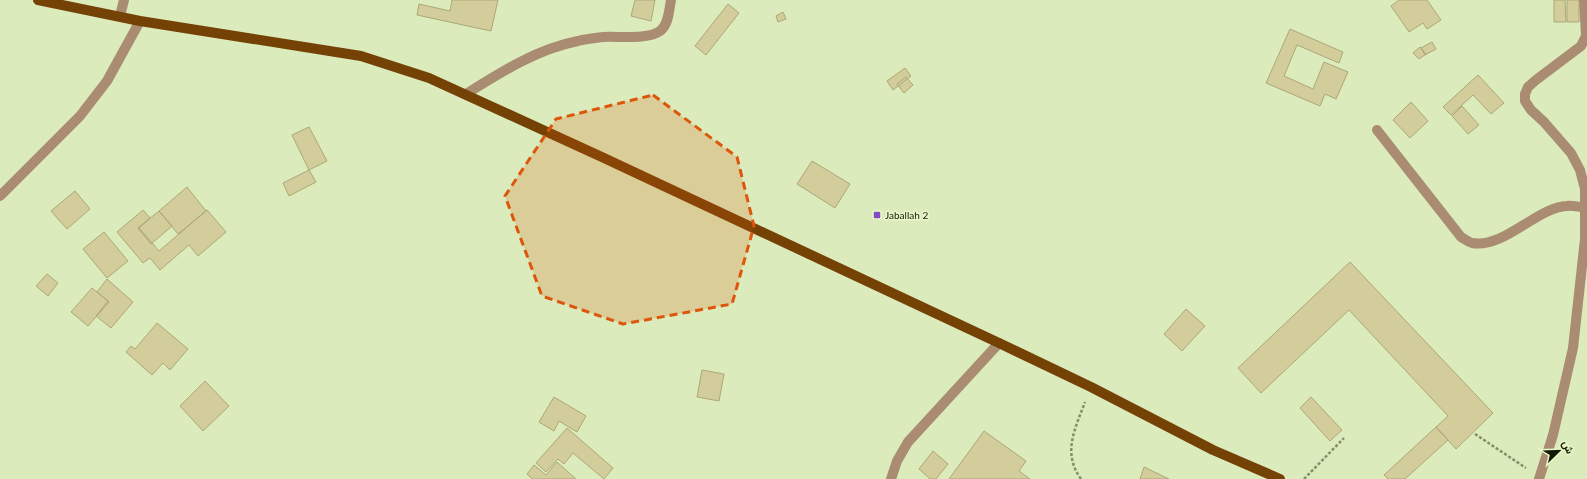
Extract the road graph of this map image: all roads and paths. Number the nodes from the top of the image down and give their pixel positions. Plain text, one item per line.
1 (38, 0) edge
2 (124, 0) edge
3 (671, 0) edge
4 (1584, 0) edge
5 (120, 16) junction
6 (140, 20) junction
7 (466, 94) junction
8 (1377, 130) dead end
9 (0, 196) edge
10 (1585, 208) junction
11 (999, 343) junction
12 (1091, 387) junction
13 (1475, 434) dead end
14 (1344, 438) dead end
15 (891, 479) edge
16 (1081, 479) edge
17 (1280, 479) edge
18 (1304, 479) edge
19 (1539, 479) edge

1 - 5 main road
2 - 5 street
3 - 7 street
4 - 10 street
5 - 6 main road
6 - 7 main road
6 - 9 street
7 - 11 main road
8 - 10 street
10 - 19 street
11 - 12 main road
11 - 15 street
12 - 16 path
12 - 17 main road
13 - 19 path
14 - 18 path

